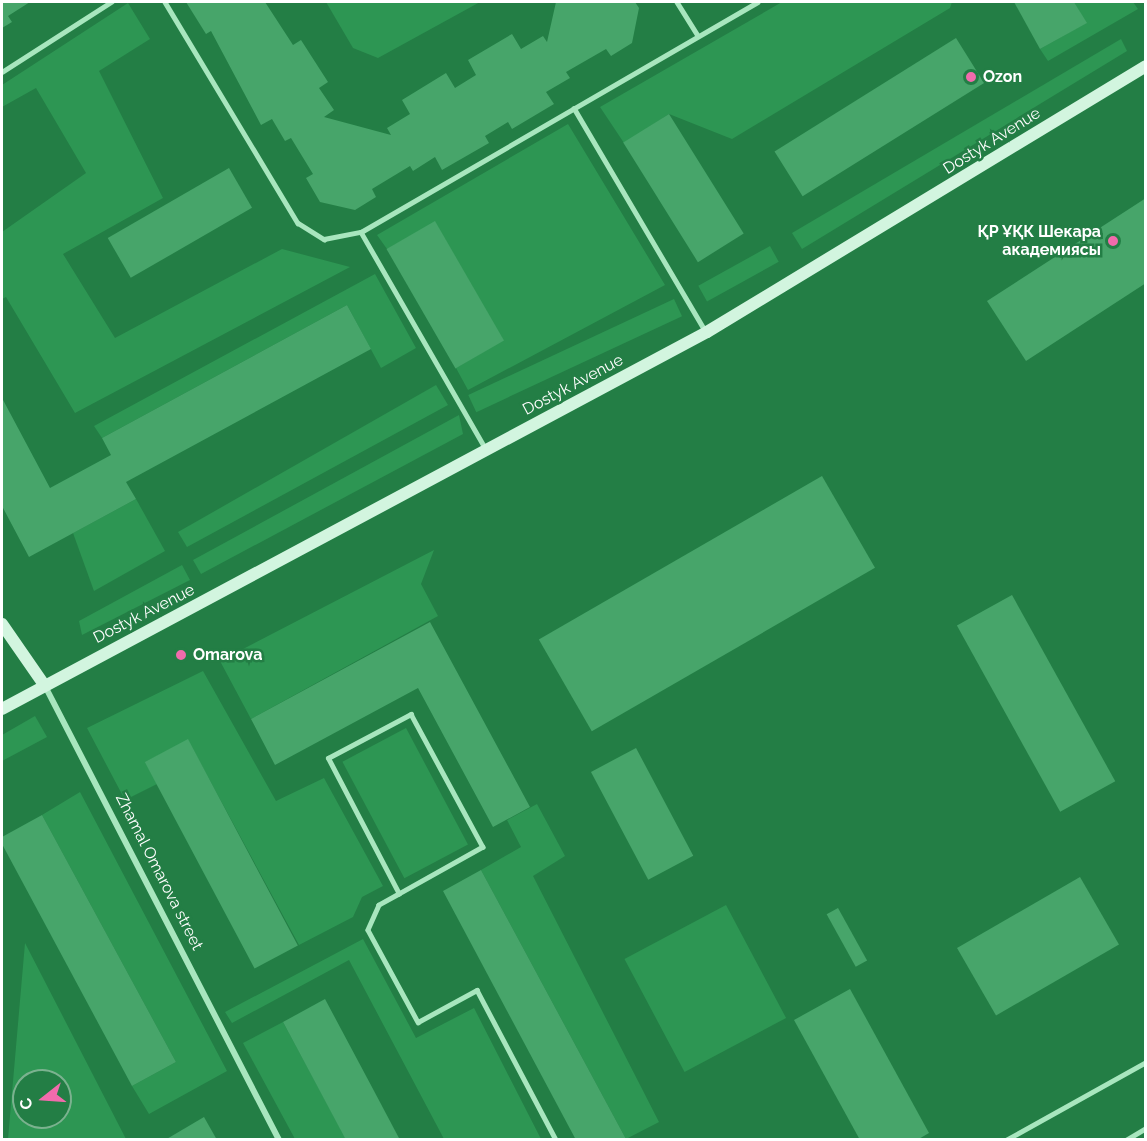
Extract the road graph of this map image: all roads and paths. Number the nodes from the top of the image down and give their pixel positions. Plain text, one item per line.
1 (111, 2) edge
2 (165, 2) edge
3 (677, 2) edge
4 (757, 2) edge
5 (698, 35) junction
6 (1146, 66) edge
7 (2, 72) edge
8 (574, 108) junction
9 (361, 232) junction
10 (706, 332) junction
11 (486, 450) junction
12 (2, 624) edge
13 (45, 686) junction
14 (2, 710) edge
15 (399, 894) junction
16 (1146, 1062) edge
17 (1146, 1128) edge
18 (279, 1140) edge
19 (556, 1140) edge
20 (1006, 1140) edge
21 (1126, 1140) edge

1 - 7 lane
2 - 9 lane
3 - 5 lane
4 - 5 lane
5 - 8 lane
6 - 10 main road, Dostyk Avenue
8 - 9 lane
8 - 10 lane
9 - 11 lane
10 - 11 main road, Dostyk Avenue
11 - 13 main road, Dostyk Avenue
12 - 13 main road, Zhamal Omarova street
13 - 14 main road, Dostyk Avenue
13 - 18 street, Zhamal Omarova street
15 - 15 lane
15 - 19 lane
16 - 20 lane
17 - 21 lane

